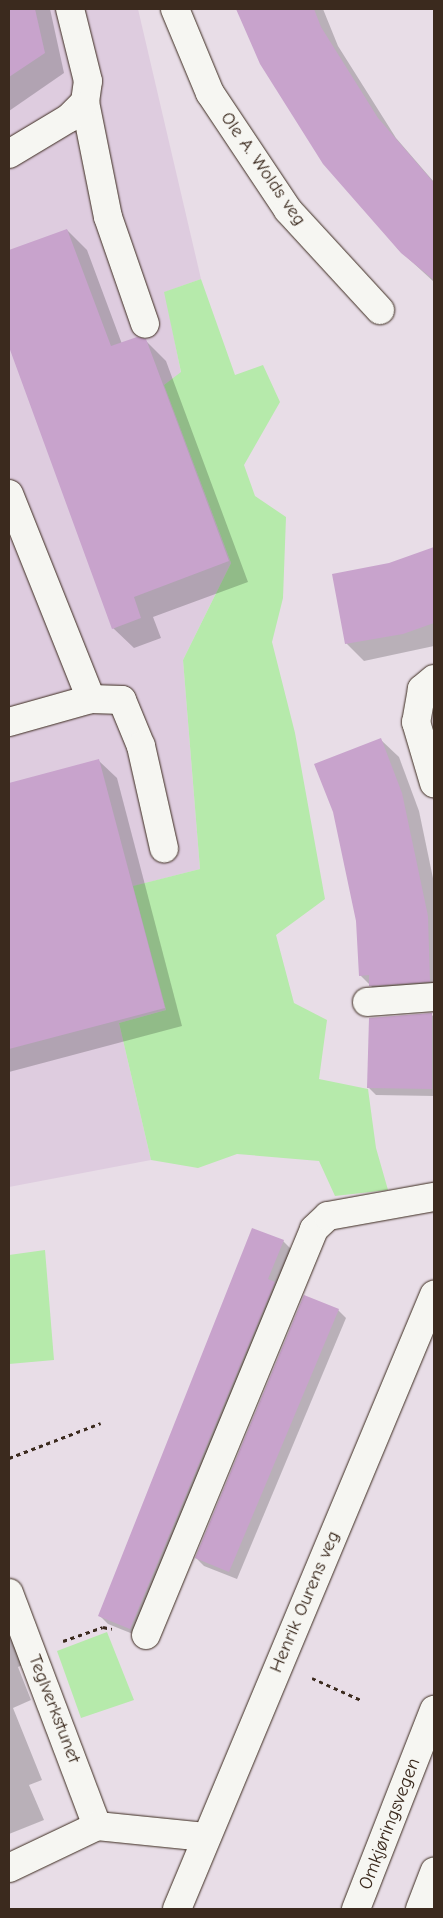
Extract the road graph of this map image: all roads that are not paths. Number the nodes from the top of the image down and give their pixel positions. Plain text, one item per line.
1 (70, 9) edge
2 (175, 9) edge
3 (85, 102) junction
4 (9, 154) edge
5 (380, 310) dead end
6 (145, 324) dead end
7 (9, 494) edge
8 (434, 680) edge
9 (91, 699) junction
10 (9, 722) edge
11 (434, 783) edge
12 (164, 848) dead end
13 (434, 997) edge
14 (367, 1002) dead end
15 (434, 1197) edge
16 (434, 1295) edge
17 (9, 1593) edge
18 (146, 1635) road end
19 (434, 1706) edge
20 (97, 1826) junction
21 (205, 1837) junction
22 (9, 1868) edge
23 (434, 1872) edge
24 (177, 1909) edge
25 (356, 1909) edge
26 (420, 1909) edge

1 - 3 main road
2 - 5 main road, Ole A. Wolds veg
3 - 4 main road
3 - 6 main road
7 - 9 main road
8 - 11 main road
9 - 10 main road
9 - 12 main road
13 - 14 main road
15 - 18 main road
16 - 21 main road, Henrik Ourens veg
17 - 20 main road, Teglverkstunet
19 - 25 main road, Omkjøringsvegen
20 - 21 main road
20 - 22 main road
21 - 24 main road, Henrik Ourens veg
23 - 26 main road

